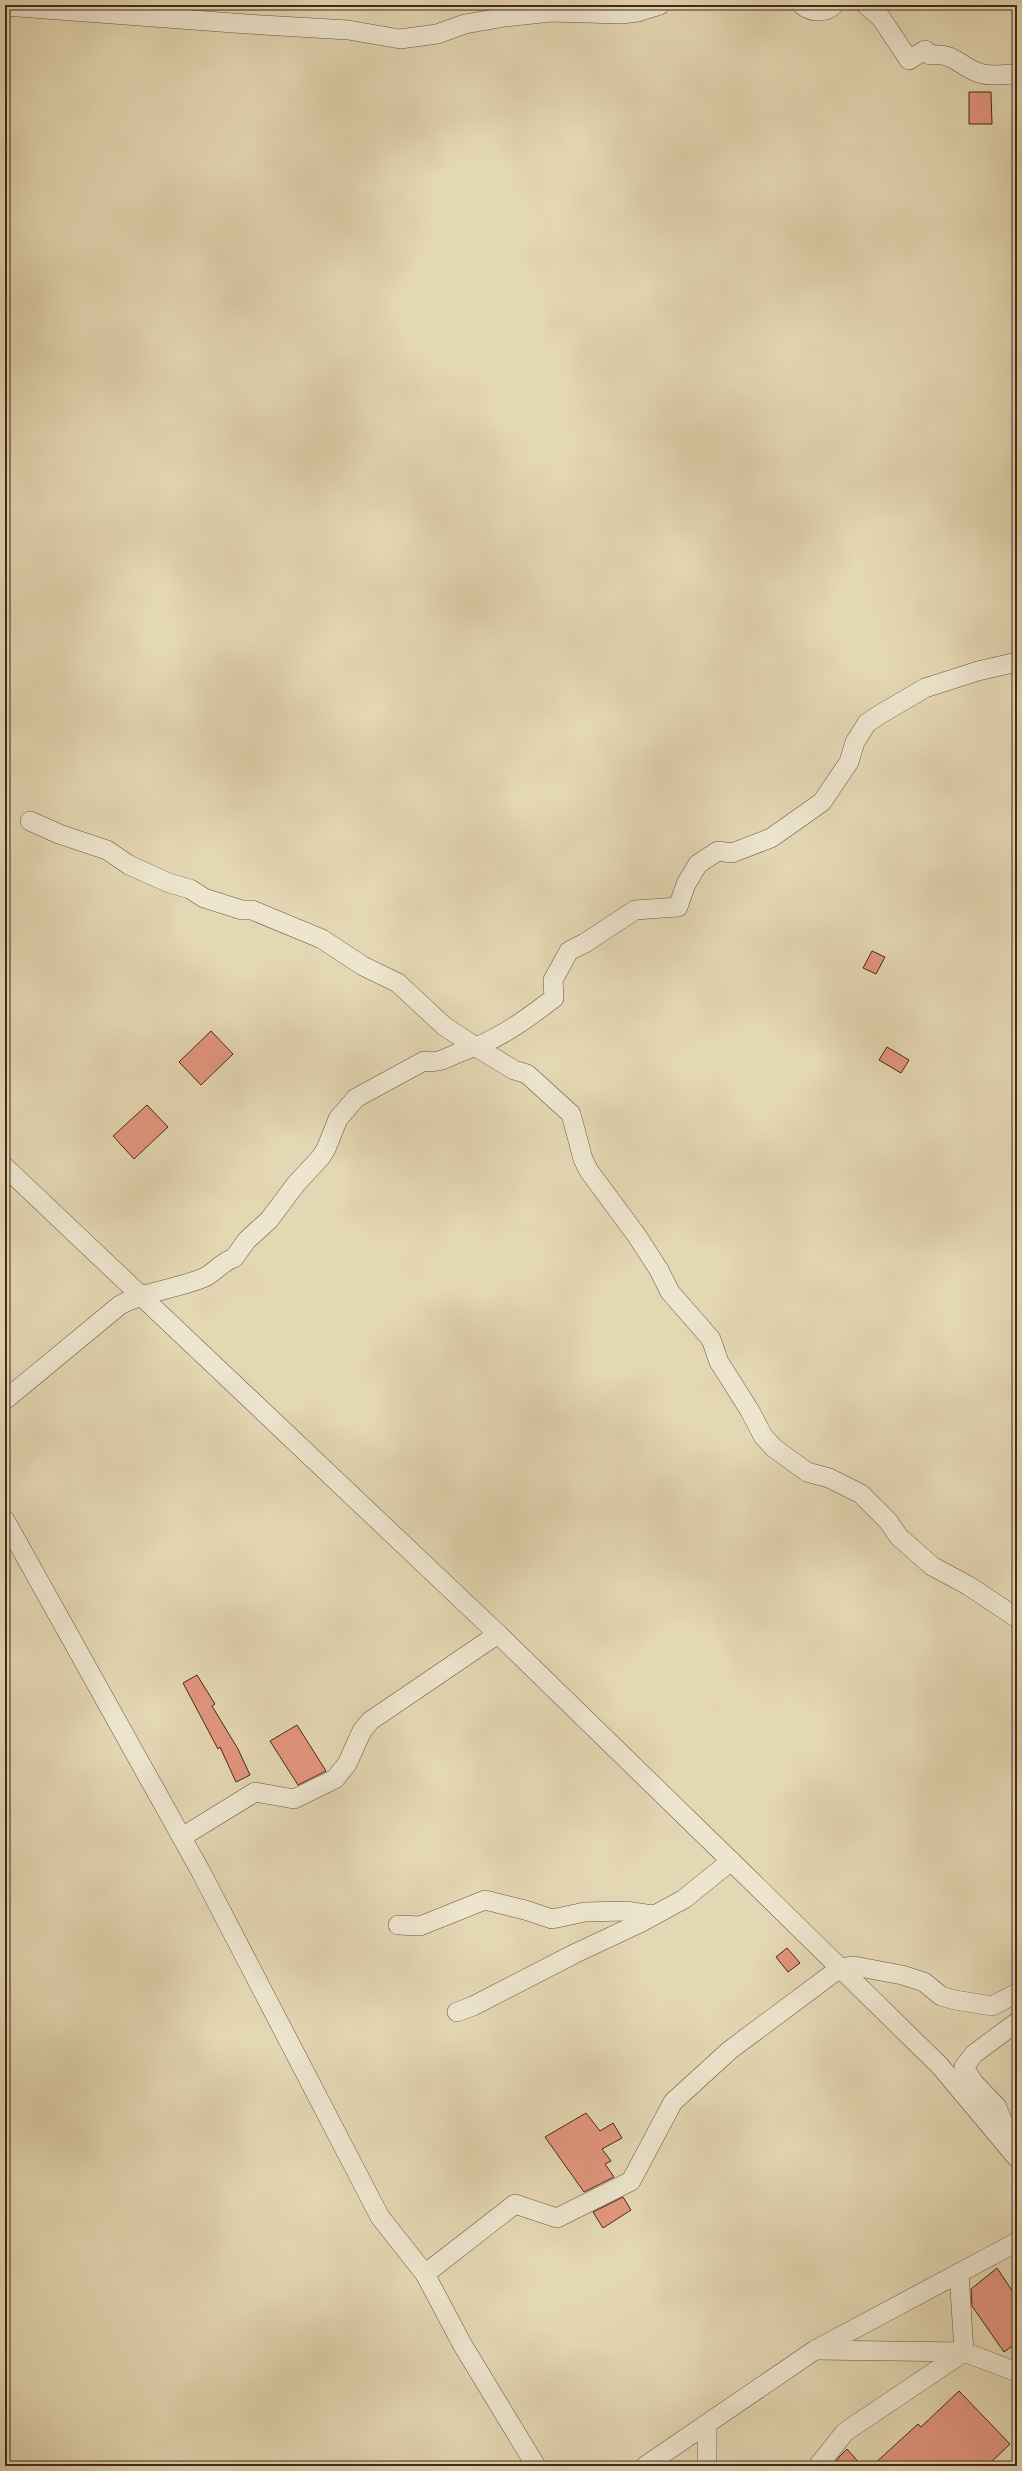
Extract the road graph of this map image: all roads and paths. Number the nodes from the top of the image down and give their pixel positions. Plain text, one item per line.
1 (660, 5) edge
2 (802, 5) edge
3 (834, 5) edge
4 (866, 5) edge
5 (5, 6) edge
6 (1017, 74) edge
7 (1017, 662) edge
8 (30, 821) dead end
9 (476, 1047) junction
10 (5, 1167) edge
11 (141, 1296) junction
12 (5, 1400) edge
13 (5, 1520) edge
14 (1017, 1618) edge
15 (498, 1634) junction
16 (182, 1838) junction
17 (731, 1861) junction
18 (653, 1915) junction
19 (398, 1925) dead end
20 (840, 1968) junction
21 (1017, 1994) edge
22 (457, 2012) dead end
23 (1017, 2022) edge
24 (1016, 2157) edge
25 (1017, 2242) edge
26 (959, 2273) junction
27 (425, 2274) junction
28 (815, 2350) junction
29 (964, 2352) junction
30 (1017, 2372) edge
31 (707, 2424) junction
32 (536, 2466) edge
33 (645, 2466) edge
34 (707, 2466) edge
35 (818, 2466) edge

1 - 5 street
2 - 3 street
4 - 6 street
7 - 9 street
8 - 9 street
9 - 11 street
9 - 14 street
10 - 11 street
11 - 12 street
11 - 15 street
13 - 16 street
15 - 16 street
15 - 17 street
16 - 27 street
17 - 18 street
17 - 20 street
18 - 19 street
18 - 22 street
20 - 21 street
20 - 24 street
20 - 27 street
23 - 24 street
25 - 26 street
26 - 28 street
26 - 29 street
27 - 32 street
28 - 29 street
28 - 31 street
29 - 30 street
29 - 35 street
31 - 33 street
31 - 34 street

